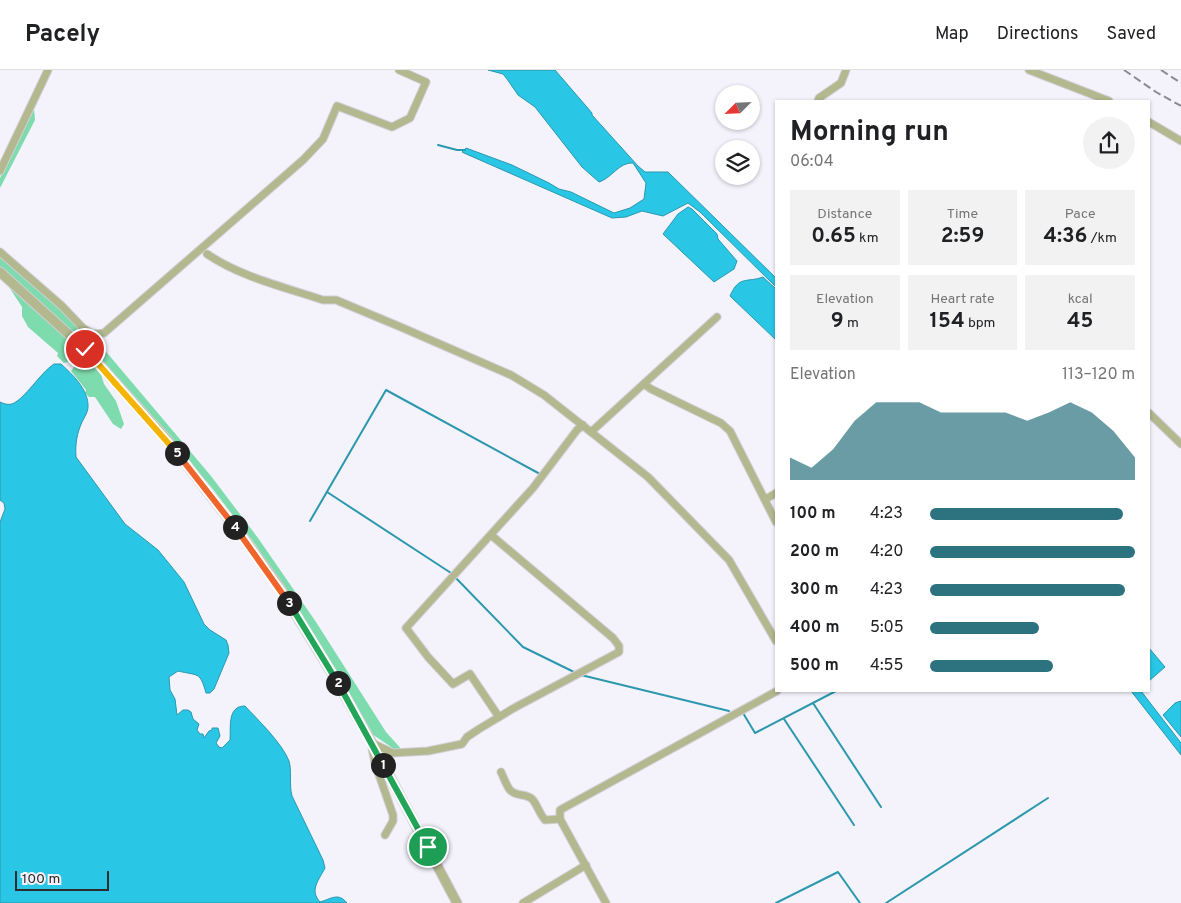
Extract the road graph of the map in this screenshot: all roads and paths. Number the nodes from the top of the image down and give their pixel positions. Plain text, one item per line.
1 (48, 70) edge
2 (399, 70) edge
3 (846, 70) edge
4 (1029, 70) edge
5 (818, 100) edge
6 (1106, 100) edge
7 (1150, 123) edge
8 (1181, 141) edge
9 (0, 172) edge
10 (0, 252) edge
11 (207, 254) dead end
12 (0, 272) edge
13 (718, 317) dead end
14 (644, 384) junction
15 (1150, 414) edge
16 (583, 425) junction
17 (591, 432) junction
18 (1181, 444) edge
19 (775, 494) edge
20 (766, 499) junction
21 (775, 520) edge
22 (491, 534) junction
23 (775, 639) edge
24 (775, 692) edge
25 (499, 717) junction
26 (372, 743) junction
27 (501, 772) dead end
28 (560, 819) junction
29 (385, 836) dead end
30 (586, 865) junction
31 (457, 903) edge
32 (523, 903) edge
33 (606, 903) edge

1 - 9 street
2 - 10 street
3 - 5 street
4 - 6 street
7 - 8 street
11 - 16 street
12 - 26 street
13 - 14 street
14 - 17 street
14 - 20 street
15 - 18 street
16 - 17 street
16 - 22 street
17 - 23 street
19 - 20 street
20 - 21 street
22 - 25 street
22 - 25 street
24 - 28 street
25 - 26 street
26 - 29 street
26 - 31 street
27 - 28 street
28 - 30 street
30 - 32 street
30 - 33 street

